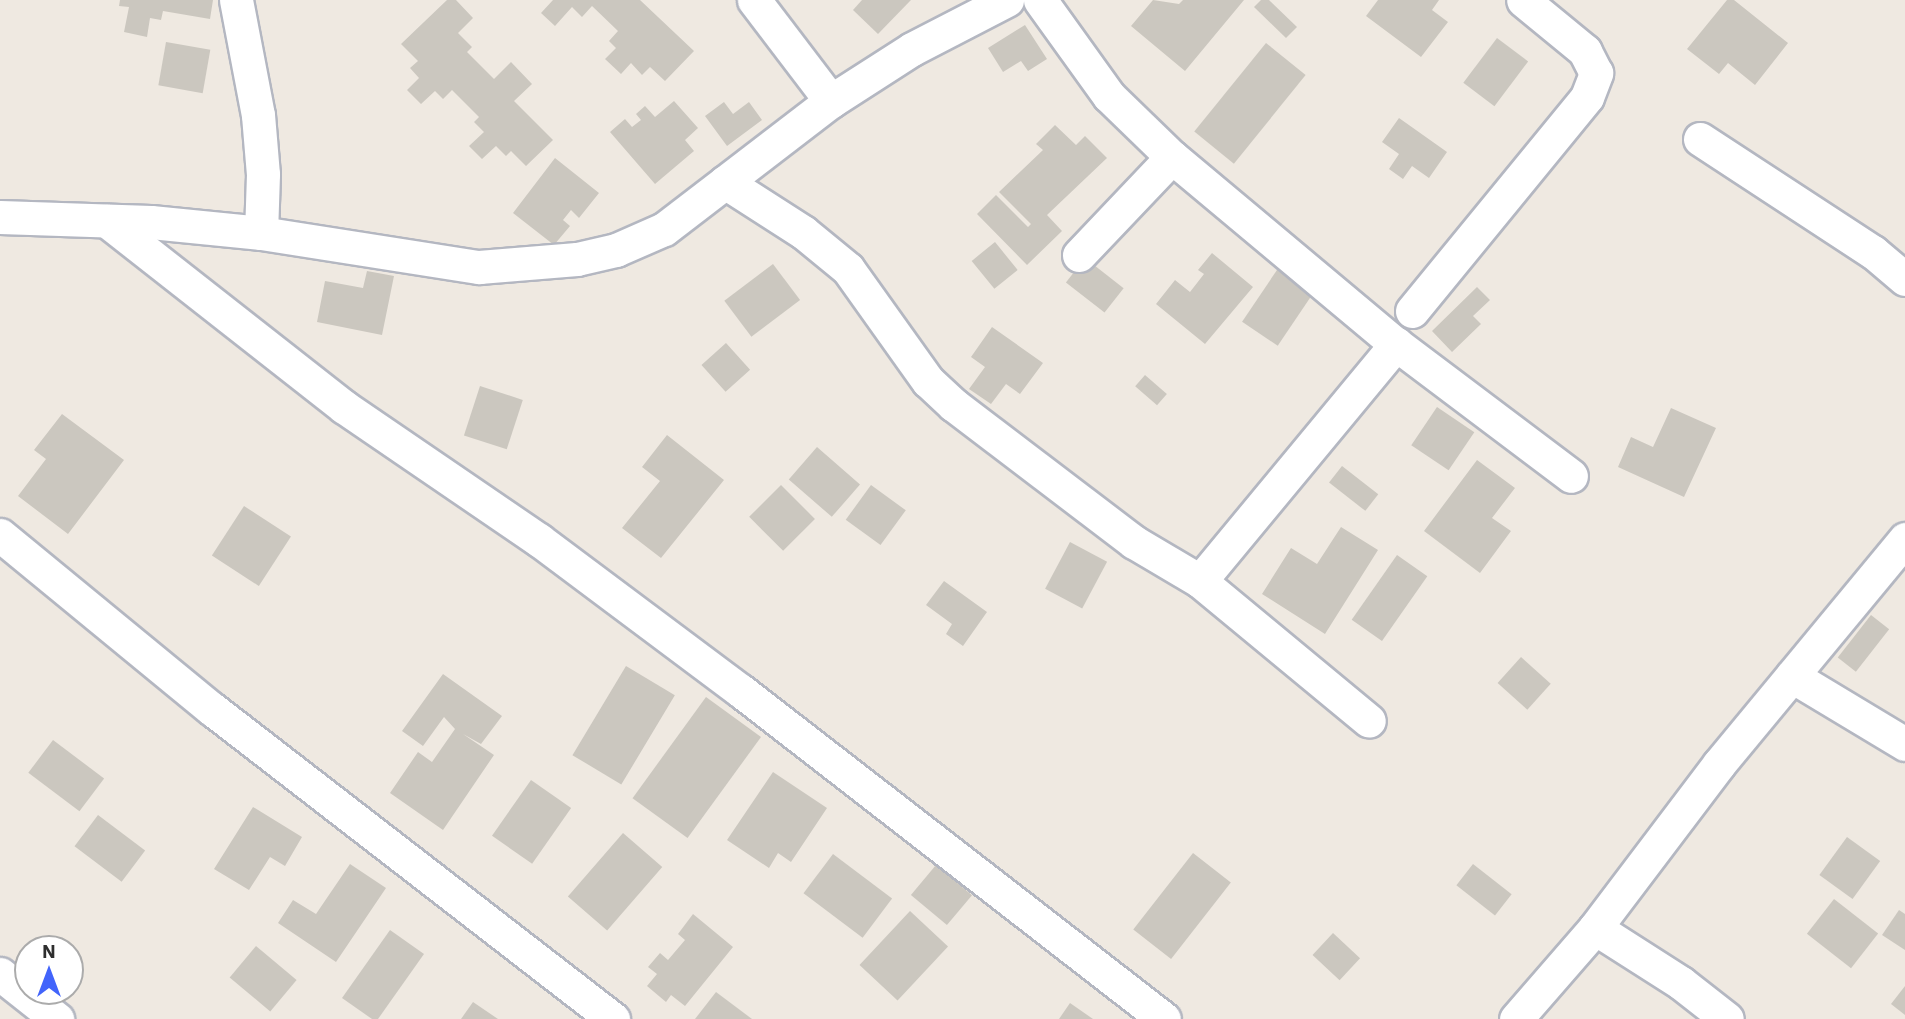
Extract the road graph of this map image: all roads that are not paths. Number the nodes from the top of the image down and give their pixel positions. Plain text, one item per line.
1 (236, 0) edge
2 (754, 0) edge
3 (1007, 0) edge
4 (1040, 0) edge
5 (1523, 0) edge
6 (831, 100) junction
7 (1700, 139) dead end
8 (1172, 157) junction
9 (725, 182) junction
10 (0, 217) edge
11 (107, 221) junction
12 (261, 233) junction
13 (1079, 255) dead end
14 (1905, 279) edge
15 (1412, 311) dead end
16 (1396, 344) junction
17 (1571, 476) dead end
18 (0, 536) edge
19 (1905, 539) edge
20 (1200, 581) junction
21 (1792, 676) junction
22 (1369, 721) dead end
23 (1905, 744) edge
24 (1595, 928) junction
25 (0, 974) edge
26 (57, 1019) edge
27 (614, 1019) edge
28 (1164, 1019) edge
29 (1516, 1019) edge
30 (1727, 1019) edge

1 - 12 street
2 - 6 street
3 - 6 street
4 - 8 street
5 - 15 street
6 - 9 street
7 - 14 street
8 - 13 street
8 - 16 street
9 - 12 street
9 - 20 street
10 - 11 street
11 - 12 street
11 - 28 street
16 - 17 street
16 - 20 street
18 - 27 street
19 - 21 street
20 - 22 street
21 - 23 street
21 - 24 street
24 - 29 street
24 - 30 street
25 - 26 street

